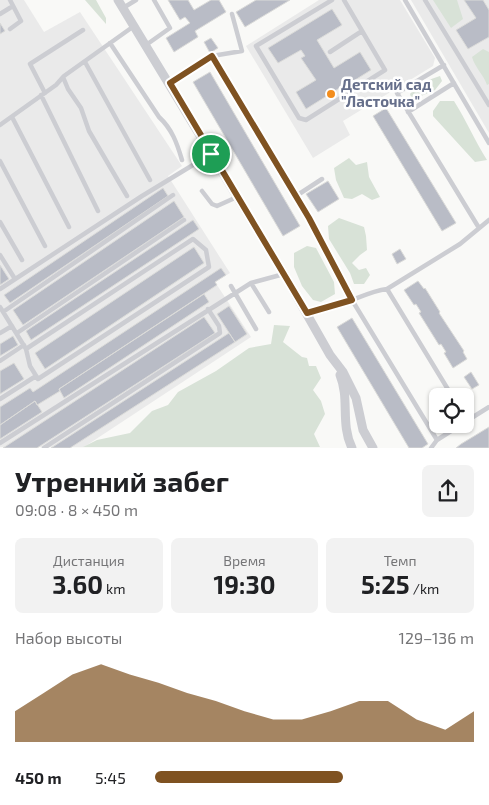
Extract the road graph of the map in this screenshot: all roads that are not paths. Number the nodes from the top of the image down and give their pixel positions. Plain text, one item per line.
1 (10, 0) edge
2 (136, 0) edge
3 (154, 0) edge
4 (332, 0) edge
5 (344, 0) edge
6 (406, 0) edge
7 (425, 0) edge
8 (121, 4) edge
9 (13, 6) junction
10 (0, 14) edge
11 (232, 14) dead end
12 (134, 26) junction
13 (10, 29) dead end
14 (83, 30) dead end
15 (362, 31) junction
16 (110, 43) junction
17 (146, 45) junction
18 (330, 52) dead end
19 (212, 56) junction
20 (85, 62) junction
21 (444, 65) junction
22 (63, 77) junction
23 (170, 83) junction
24 (454, 83) junction
25 (43, 94) junction
26 (489, 105) edge
27 (408, 112) junction
28 (12, 117) junction
29 (0, 125) edge
30 (489, 143) edge
31 (211, 154) junction
32 (182, 160) dead end
33 (0, 161) edge
34 (322, 179) dead end
35 (150, 180) dead end
36 (202, 191) dead end
37 (173, 195) dead end
38 (127, 196) dead end
39 (296, 196) junction
40 (237, 197) junction
41 (98, 211) dead end
42 (184, 220) dead end
43 (489, 220) edge
44 (0, 222) edge
45 (69, 227) dead end
46 (479, 228) junction
47 (46, 246) dead end
48 (0, 255) edge
49 (22, 260) dead end
50 (284, 274) junction
51 (15, 279) junction
52 (251, 283) junction
53 (231, 286) dead end
54 (0, 289) edge
55 (388, 289) junction
56 (236, 294) junction
57 (352, 300) junction
58 (0, 307) edge
59 (208, 309) junction
60 (3, 312) junction
61 (269, 312) dead end
62 (307, 313) junction
63 (12, 326) junction
64 (256, 329) dead end
65 (0, 334) edge
66 (17, 334) junction
67 (25, 347) junction
68 (330, 355) junction
69 (0, 361) edge
70 (36, 376) junction
71 (447, 388) edge
72 (0, 399) edge
73 (489, 407) edge
74 (474, 415) edge
75 (448, 433) edge
76 (437, 440) junction
77 (0, 443) edge
78 (44, 448) edge
79 (352, 448) edge
80 (373, 448) edge
81 (432, 448) edge

1 - 9 lane
2 - 8 lane
3 - 17 lane
4 - 15 lane
5 - 15 lane
6 - 21 lane
7 - 26 lane
8 - 12 street
9 - 10 lane
9 - 13 lane
11 - 19 lane
12 - 16 lane
12 - 17 street
14 - 25 lane
15 - 18 lane
16 - 20 lane
16 - 32 lane
17 - 23 street
19 - 23 lane
19 - 39 lane
20 - 22 lane
20 - 35 lane
21 - 24 lane
21 - 27 lane
22 - 25 lane
22 - 38 lane
23 - 31 street
24 - 27 lane
24 - 30 lane
25 - 28 lane
25 - 41 lane
27 - 46 lane
28 - 29 lane
28 - 45 lane
31 - 40 street
31 - 51 lane
33 - 47 lane
34 - 39 lane
36 - 40 lane
37 - 60 lane
39 - 57 lane
40 - 50 street
42 - 66 lane
43 - 46 lane
44 - 49 lane
46 - 55 lane
48 - 51 lane
50 - 52 lane
50 - 62 street
51 - 54 lane
52 - 56 lane
52 - 61 lane
53 - 56 lane
55 - 57 lane
55 - 71 lane
56 - 59 lane
56 - 64 lane
57 - 62 lane
57 - 76 lane
58 - 60 lane
59 - 77 lane
59 - 78 lane
60 - 63 lane
62 - 68 street
63 - 65 lane
63 - 66 lane
66 - 67 lane
67 - 69 lane
67 - 70 lane
67 - 70 lane
68 - 79 street
68 - 80 street
70 - 72 lane
73 - 74 lane
75 - 76 lane
76 - 81 lane

